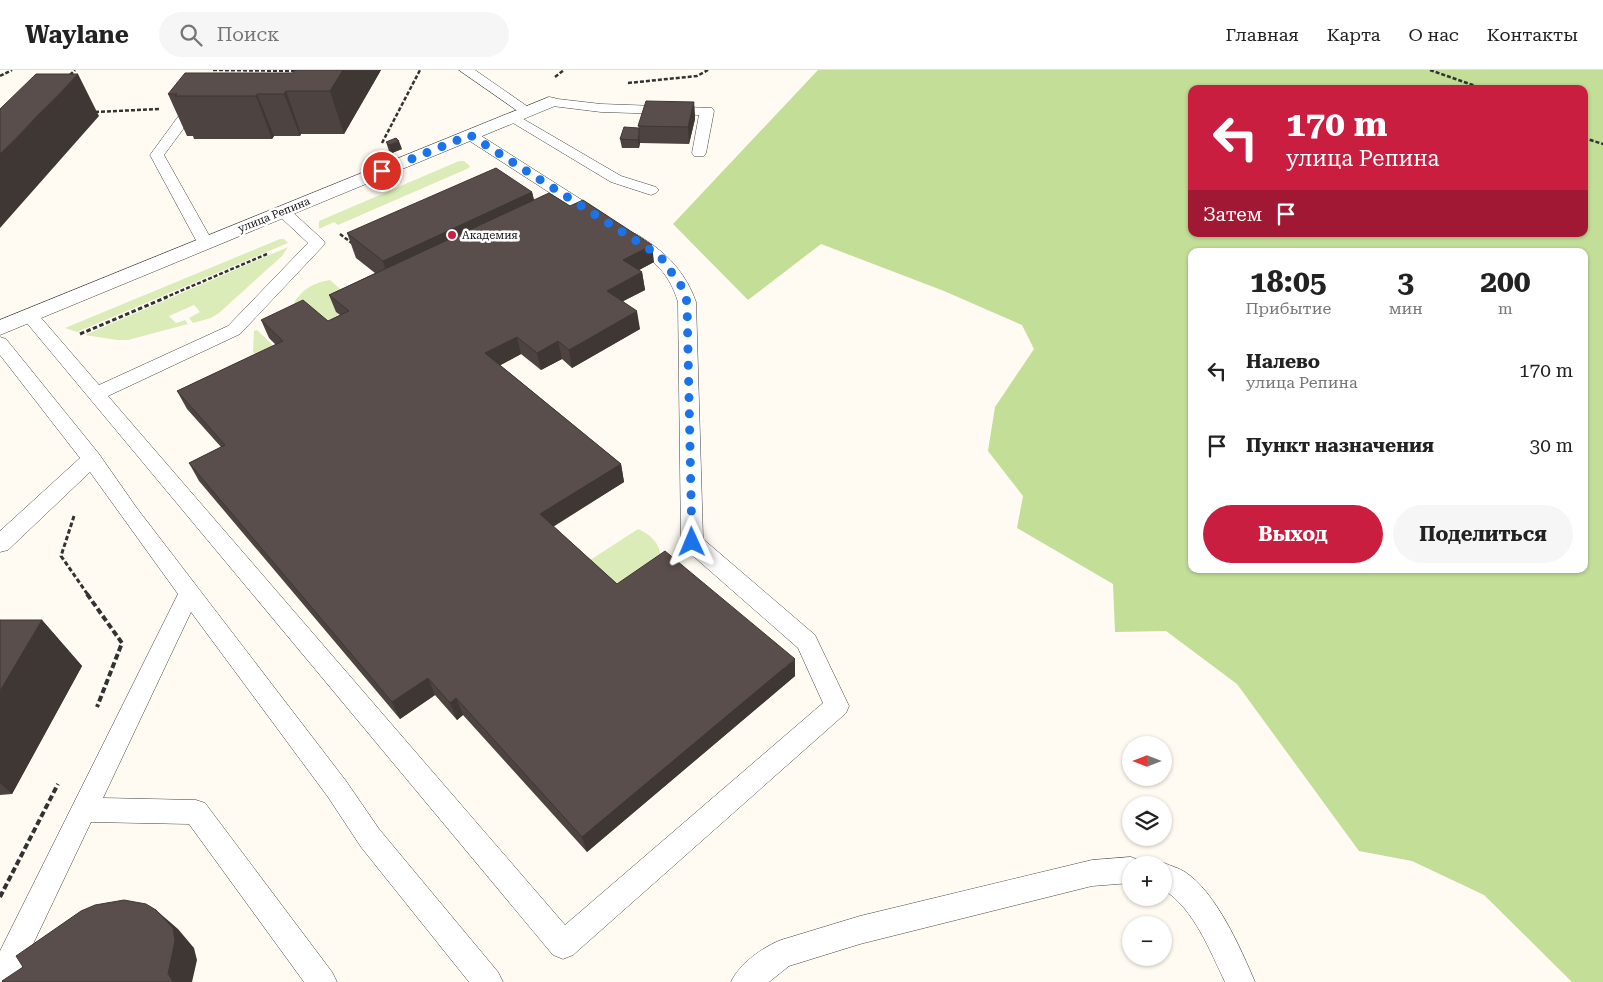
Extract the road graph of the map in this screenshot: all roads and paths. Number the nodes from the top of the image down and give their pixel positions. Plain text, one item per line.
1 (12, 70) edge
2 (76, 70) edge
3 (213, 70) edge
4 (242, 70) edge
5 (266, 70) edge
6 (306, 70) edge
7 (420, 70) edge
8 (466, 70) edge
9 (708, 70) edge
10 (1430, 70) edge
11 (0, 76) edge
12 (69, 76) edge
13 (274, 76) edge
14 (552, 78) dead end
15 (561, 80) dead end
16 (621, 84) dead end
17 (1473, 85) edge
18 (224, 96) joint
19 (549, 102) joint
20 (145, 109) dead end
21 (91, 112) dead end
22 (520, 114) junction
23 (470, 135) junction
24 (1588, 139) edge
25 (1603, 144) edge
26 (699, 153) dead end
27 (364, 179) junction
28 (651, 190) dead end
29 (282, 212) junction
30 (206, 244) junction
31 (30, 316) junction
32 (0, 328) edge
33 (0, 343) edge
34 (96, 394) junction
35 (92, 459) junction
36 (75, 512) dead end
37 (0, 544) edge
38 (189, 594) junction
39 (93, 716) dead end
40 (62, 776) dead end
41 (84, 810) junction
42 (1122, 871) edge
43 (1172, 878) edge
44 (0, 897) edge
45 (0, 982) edge
46 (322, 982) edge
47 (488, 982) edge
48 (746, 982) edge
49 (1240, 982) edge

1 - 11 path
2 - 12 path
3 - 4 path
4 - 5 path
4 - 18 path
5 - 6 path
5 - 13 path
7 - 27 path
8 - 22 lane
9 - 16 path
10 - 17 path
14 - 15 path
18 - 30 lane
19 - 22 street, улица Репина
19 - 26 lane
20 - 21 path
22 - 23 street, улица Репина
22 - 28 lane
23 - 27 street, улица Репина
23 - 34 lane
24 - 25 path
27 - 29 street, улица Репина
29 - 30 street, улица Репина
29 - 34 lane
30 - 31 street, улица Репина
31 - 32 street, улица Репина
31 - 34 lane
33 - 35 lane
35 - 37 lane
35 - 38 lane
36 - 39 path
38 - 41 lane
38 - 47 lane
40 - 44 path
41 - 45 lane
41 - 46 lane
42 - 48 lane
43 - 49 lane

